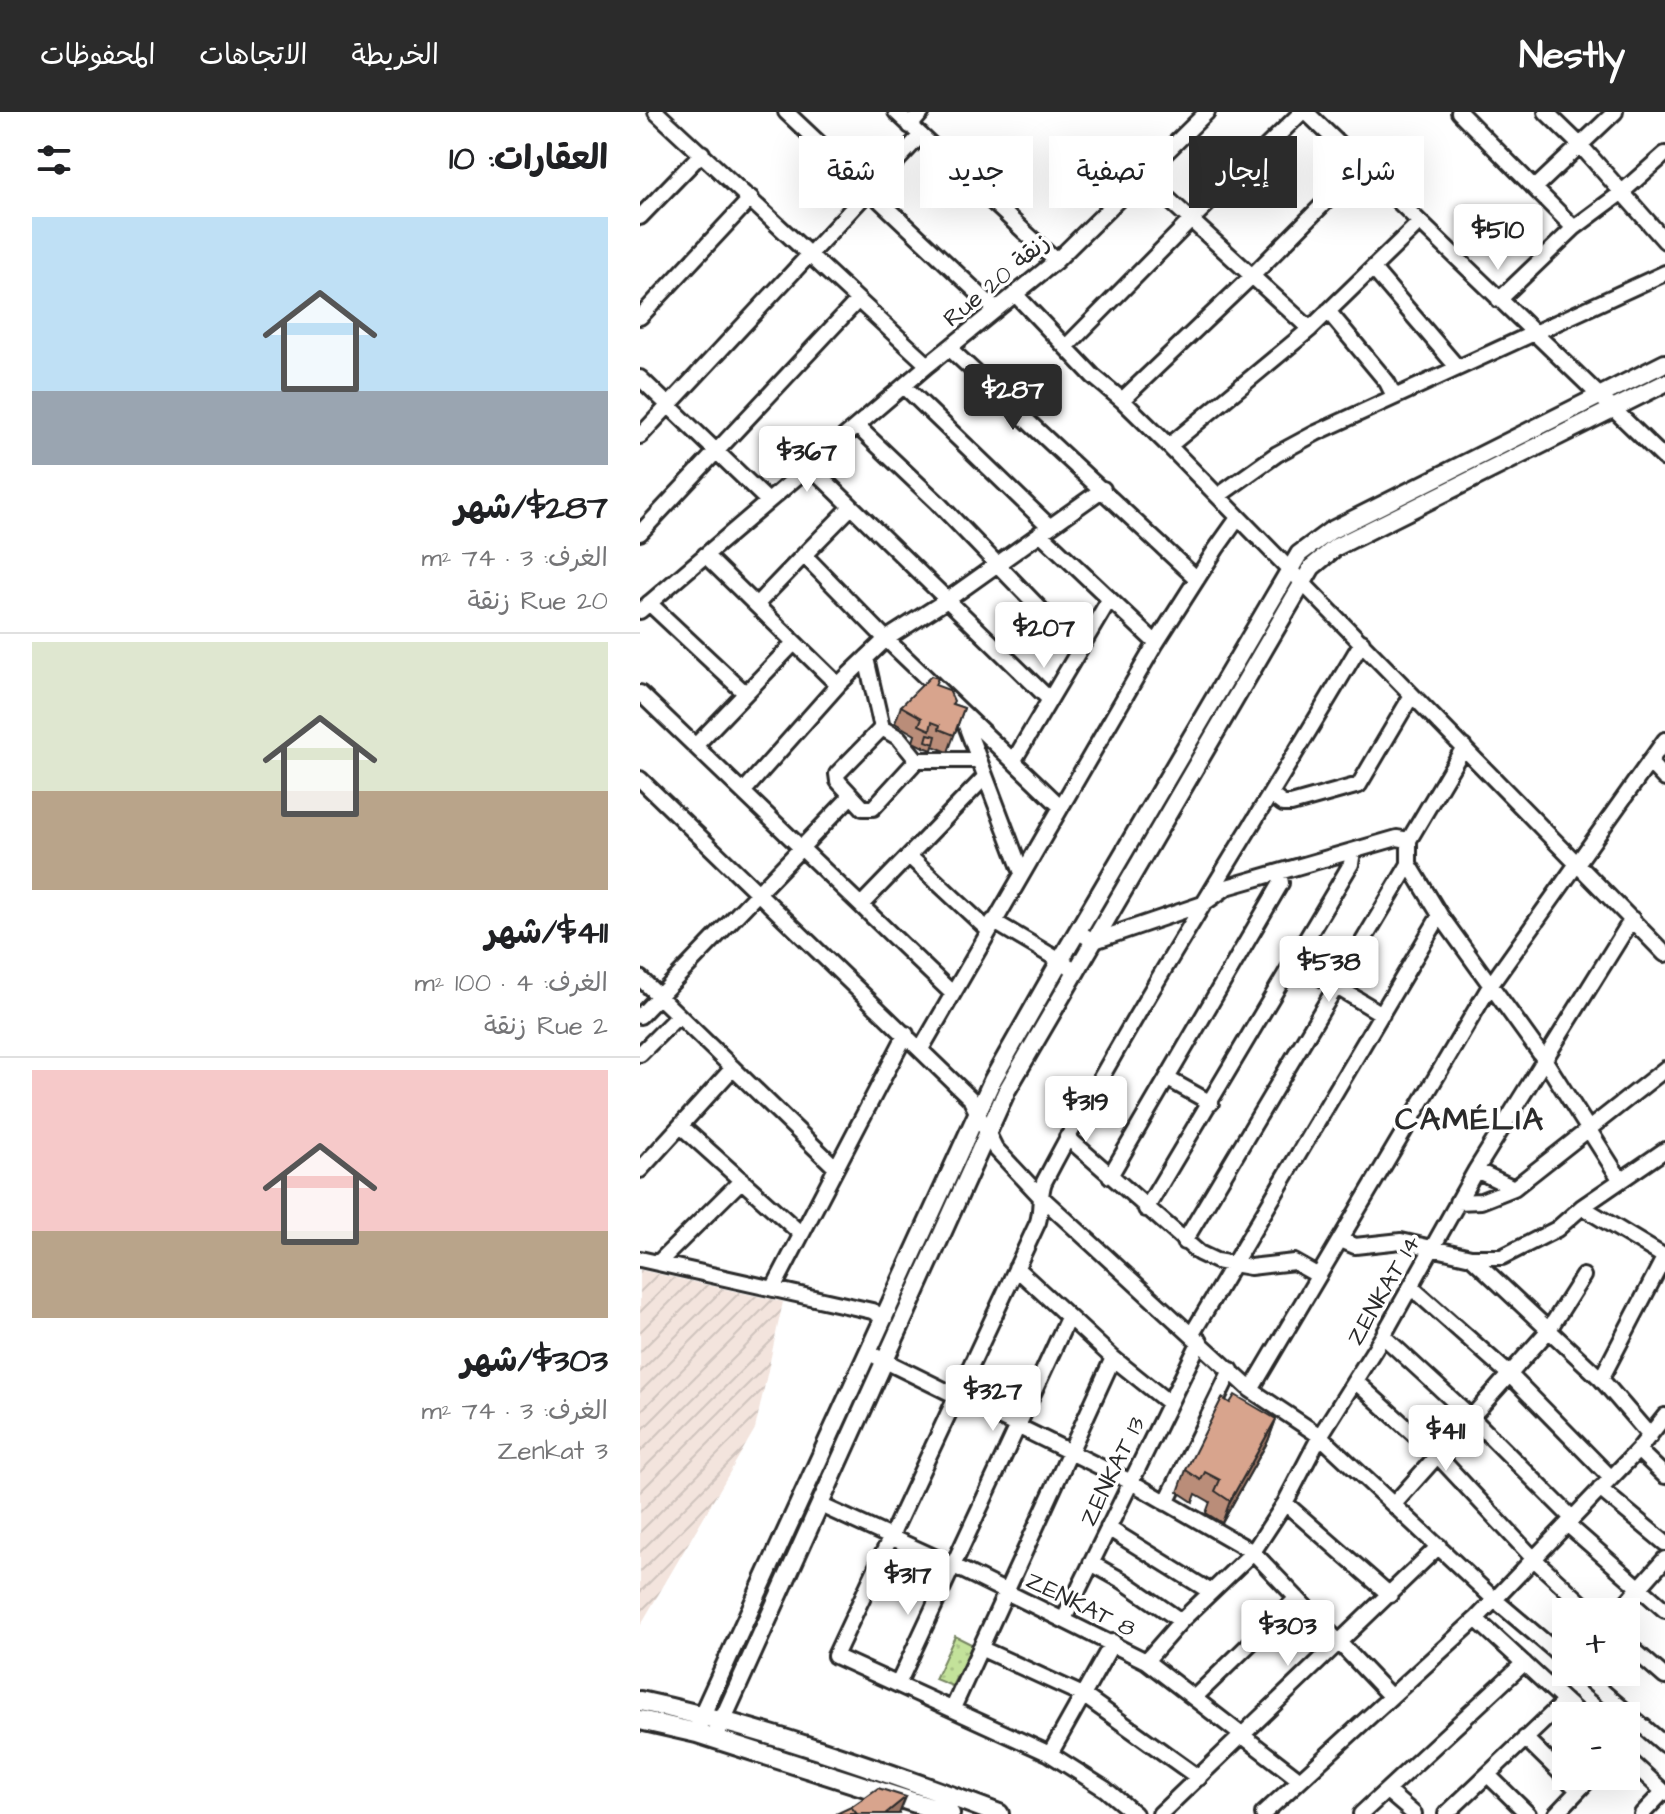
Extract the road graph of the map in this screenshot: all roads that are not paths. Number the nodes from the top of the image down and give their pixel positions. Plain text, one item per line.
1 (656, 112) edge
2 (786, 112) edge
3 (896, 112) edge
4 (922, 112) edge
5 (1207, 112) edge
6 (1304, 112) edge
7 (1459, 112) edge
8 (1546, 112) edge
9 (1615, 112) edge
10 (915, 130) junction
11 (811, 136) edge
12 (1329, 136) edge
13 (904, 145) edge
14 (1173, 146) edge
15 (1581, 146) junction
16 (702, 153) junction
17 (1665, 154) edge
18 (1535, 188) junction
19 (1621, 193) junction
20 (751, 198) junction
21 (1173, 204) edge
22 (853, 208) edge
23 (887, 208) edge
24 (1110, 208) edge
25 (1319, 208) edge
26 (1405, 208) edge
27 (640, 217) edge
28 (1191, 220) junction
29 (1420, 222) junction
30 (1574, 228) junction
31 (1665, 241) edge
32 (810, 255) junction
33 (1056, 261) junction
34 (1374, 270) junction
35 (1665, 273) edge
36 (1252, 276) junction
37 (1016, 295) junction
38 (858, 300) junction
39 (1499, 300) junction
40 (996, 310) junction
41 (1328, 311) junction
42 (640, 317) edge
43 (1310, 329) junction
44 (1535, 334) junction
45 (1066, 347) junction
46 (949, 348) junction
47 (1665, 363) edge
48 (928, 365) junction
49 (1457, 367) junction
50 (640, 378) edge
51 (1665, 383) edge
52 (904, 386) junction
53 (1602, 395) junction
54 (1394, 396) junction
55 (1122, 400) junction
56 (669, 406) junction
57 (1614, 408) junction
58 (857, 426) junction
59 (640, 436) edge
60 (1169, 446) junction
61 (716, 451) junction
62 (1665, 459) edge
63 (810, 466) junction
64 (1103, 489) junction
65 (1218, 496) junction
66 (768, 501) junction
67 (851, 507) junction
68 (1238, 518) junction
69 (1045, 529) junction
70 (640, 533) edge
71 (705, 555) junction
72 (804, 555) junction
73 (997, 564) junction
74 (1289, 569) junction
75 (1197, 579) junction
76 (1302, 582) junction
77 (947, 600) junction
78 (1109, 600) junction
79 (756, 605) junction
80 (643, 608) edge
81 (886, 639) junction
82 (1362, 642) junction
83 (794, 643) junction
84 (1156, 643) junction
85 (1078, 648) junction
86 (866, 658) junction
87 (838, 685) junction
88 (640, 693) edge
89 (745, 693) junction
90 (1412, 695) junction
91 (1049, 699) junction
92 (960, 708) junction
93 (882, 728) junction
94 (1665, 740) edge
95 (695, 746) junction
96 (1464, 747) junction
97 (917, 760) junction
98 (978, 760) junction
99 (1014, 760) junction
100 (1649, 762) junction
101 (984, 778) junction
102 (640, 779) edge
103 (1665, 779) edge
104 (743, 792) junction
105 (851, 796) junction
106 (1272, 796) junction
107 (1061, 807) junction
108 (1409, 840) junction
109 (803, 849) junction
110 (1353, 851) junction
111 (909, 856) junction
112 (1409, 864) junction
113 (1579, 864) junction
114 (1022, 873) junction
115 (1279, 873) junction
116 (760, 893) junction
117 (1203, 904) junction
118 (861, 905) junction
119 (1440, 915) junction
120 (1632, 919) junction
121 (991, 925) junction
122 (1078, 932) junction
123 (1094, 941) junction
124 (1665, 954) edge
125 (1060, 961) junction
126 (1295, 962) junction
127 (1077, 971) junction
128 (640, 978) edge
129 (1490, 986) junction
130 (1336, 987) junction
131 (952, 993) junction
132 (659, 997) junction
133 (1382, 1014) junction
134 (640, 1016) edge
135 (678, 1016) junction
136 (906, 1034) junction
137 (921, 1049) junction
138 (640, 1054) edge
139 (1544, 1059) junction
140 (733, 1068) junction
141 (1665, 1069) edge
142 (1168, 1079) junction
143 (1211, 1103) junction
144 (979, 1113) junction
145 (681, 1126) junction
146 (1588, 1127) junction
147 (987, 1133) junction
148 (1067, 1137) junction
149 (1665, 1150) edge
150 (835, 1167) junction
151 (640, 1170) edge
152 (1476, 1170) junction
153 (1110, 1176) junction
154 (1620, 1179) junction
155 (742, 1180) junction
156 (1514, 1188) junction
157 (1039, 1195) junction
158 (1457, 1202) junction
159 (1582, 1207) junction
160 (1146, 1209) junction
161 (800, 1233) junction
162 (1341, 1240) junction
163 (1184, 1242) junction
164 (1431, 1249) junction
165 (1471, 1257) junction
166 (1665, 1257) edge
167 (640, 1259) edge
168 (658, 1263) junction
169 (1231, 1265) junction
170 (1016, 1268) junction
171 (1317, 1275) junction
172 (1583, 1276) dead end
173 (1411, 1287) junction
174 (773, 1289) junction
175 (885, 1318) junction
176 (1068, 1318) junction
177 (1548, 1331) junction
178 (1383, 1336) junction
179 (1196, 1338) junction
180 (869, 1353) junction
181 (1113, 1358) junction
182 (886, 1362) junction
183 (1231, 1370) junction
184 (1510, 1375) junction
185 (1601, 1379) junction
186 (1355, 1381) junction
187 (1251, 1390) junction
188 (956, 1397) junction
189 (1169, 1403) junction
190 (1665, 1416) edge
191 (1471, 1417) junction
192 (1017, 1426) junction
193 (1320, 1436) junction
194 (1650, 1436) junction
195 (1638, 1450) junction
196 (1071, 1451) junction
197 (1437, 1455) junction
198 (1665, 1476) edge
199 (1131, 1482) junction
200 (1605, 1483) junction
201 (1166, 1503) junction
202 (1285, 1503) junction
203 (1394, 1504) junction
204 (820, 1505) junction
205 (1570, 1521) junction
206 (1108, 1528) junction
207 (891, 1539) junction
208 (1665, 1543) edge
209 (1439, 1546) junction
210 (1253, 1552) junction
211 (1534, 1559) junction
212 (1665, 1559) edge
213 (1091, 1563) junction
214 (954, 1566) junction
215 (1638, 1588) junction
216 (1211, 1592) junction
217 (1006, 1593) junction
218 (1390, 1595) junction
219 (1297, 1598) junction
220 (1576, 1598) edge
221 (1630, 1598) edge
222 (1495, 1600) junction
223 (1665, 1610) edge
224 (1064, 1619) junction
225 (1476, 1619) junction
226 (1181, 1621) junction
227 (1113, 1642) junction
228 (1342, 1642) junction
229 (980, 1648) junction
230 (1552, 1648) edge
231 (1640, 1655) edge
232 (1146, 1661) junction
233 (1524, 1663) junction
234 (1665, 1677) edge
235 (898, 1684) junction
236 (1596, 1686) edge
237 (1083, 1695) junction
238 (1391, 1697) junction
239 (1194, 1698) junction
240 (640, 1701) edge
241 (1565, 1701) joint
242 (953, 1708) junction
243 (640, 1720) edge
244 (721, 1720) junction
245 (699, 1724) junction
246 (1244, 1736) junction
247 (1525, 1738) junction
248 (715, 1739) junction
249 (1665, 1745) edge
250 (1050, 1754) junction
251 (1552, 1764) edge
252 (1640, 1770) edge
253 (1488, 1775) junction
254 (1199, 1778) junction
255 (1300, 1780) junction
256 (1578, 1790) edge
257 (1387, 1791) junction
258 (1664, 1792) edge
259 (950, 1814) edge
260 (999, 1814) edge
261 (1135, 1814) edge
262 (1160, 1814) edge
263 (1263, 1814) edge
264 (1361, 1814) edge
265 (1414, 1814) edge
266 (1446, 1814) edge
267 (1528, 1814) edge
268 (1556, 1814) edge
269 (1642, 1814) edge

1 - 16 street
2 - 11 street
3 - 10 street
4 - 10 street
5 - 14 street, Rue 20 زنقة
6 - 12 street
6 - 28 street
7 - 18 street
8 - 15 street
9 - 15 street
10 - 13 street
10 - 33 street
15 - 18 street
15 - 19 street
16 - 20 street
16 - 27 street
17 - 19 street
18 - 30 street
19 - 30 street
19 - 31 street
20 - 32 street
20 - 42 street
21 - 28 street
22 - 32 street
23 - 40 street
24 - 33 street, Rue 20 زنقة
25 - 36 street
26 - 29 street
28 - 36 street
28 - 45 street
29 - 34 street
29 - 39 street
30 - 39 street
32 - 38 street
32 - 56 street
33 - 37 street, Rue 20 زنقة
34 - 41 street
34 - 49 street
35 - 44 street
36 - 43 street
36 - 55 street
37 - 40 street, Rue 20 زنقة
37 - 45 street
38 - 48 street
38 - 61 street
39 - 44 street
40 - 46 street, Rue 20 زنقة
41 - 43 street
41 - 54 street
43 - 60 street
44 - 49 street
44 - 53 street
45 - 55 street
46 - 48 street, Rue 20 زنقة
46 - 64 street
47 - 53 street
48 - 52 street, Rue 20 زنقة
49 - 54 street
50 - 56 street
51 - 57 street
52 - 58 street, Rue 20 زنقة
52 - 69 street
53 - 57 street
53 - 74 street
54 - 65 street
55 - 60 street
56 - 59 street
56 - 61 street
57 - 62 street
57 - 76 street
58 - 63 street, Rue 20 زنقة
58 - 73 street
60 - 65 street
61 - 66 street
61 - 70 street
63 - 66 street, Rue 20 زنقة
63 - 67 street
64 - 69 street
64 - 75 street
65 - 68 street
66 - 71 street, Rue 20 زنقة
67 - 72 street
67 - 77 street
68 - 74 street
68 - 75 street
69 - 73 street
69 - 78 street
71 - 79 street
71 - 80 street, Rue 20 زنقة
72 - 79 street
72 - 81 street
73 - 77 street
73 - 85 street
74 - 76 street
74 - 122 street
75 - 84 street
76 - 82 street
76 - 123 street
77 - 81 street
77 - 91 street
78 - 84 street
78 - 85 street
79 - 83 street
80 - 89 street
81 - 86 street
81 - 92 street
82 - 90 street
82 - 106 street
83 - 87 street
83 - 89 street
84 - 107 street
85 - 91 street
86 - 87 street
86 - 93 street
87 - 104 street
88 - 95 street
89 - 95 street
90 - 96 street
90 - 106 street
91 - 99 street
92 - 98 street
92 - 99 street
93 - 97 street
93 - 105 street
94 - 100 street
95 - 104 street
96 - 108 street
96 - 113 street
97 - 98 street
97 - 105 street
98 - 101 street
99 - 107 street
100 - 103 street
100 - 113 street
101 - 111 street
101 - 114 street
102 - 116 street
104 - 109 street
105 - 109 street
106 - 117 street
107 - 114 street
108 - 110 street
108 - 112 street
109 - 116 street
109 - 118 street
110 - 115 street
110 - 126 street
111 - 118 street
111 - 121 street
112 - 119 street
112 - 130 street
113 - 120 street
113 - 129 street
114 - 121 street
115 - 117 street
115 - 142 street
116 - 132 street
116 - 136 street
117 - 123 street
117 - 148 street
118 - 131 street
119 - 129 street
119 - 133 street, ZENKAT 13
120 - 124 street
120 - 139 street, ZENKAT 14
121 - 125 street
121 - 131 street
122 - 123 street
122 - 125 street
123 - 127 street
125 - 127 street
125 - 144 street
126 - 130 street
126 - 143 street
127 - 147 street
128 - 132 street
129 - 139 street
129 - 162 street
130 - 133 street
130 - 163 street
131 - 137 street
132 - 134 street
132 - 135 street
133 - 169 street, ZENKAT 13
135 - 138 street
135 - 140 street
136 - 137 street
136 - 150 street
137 - 144 street
139 - 146 street
139 - 152 street, ZENKAT 14
140 - 145 street
140 - 150 street
141 - 146 street
142 - 143 street
142 - 153 street
143 - 160 street
144 - 147 street
144 - 175 street
145 - 151 street
145 - 155 street
146 - 154 street
146 - 156 street
147 - 157 street
147 - 182 street
148 - 153 street
148 - 157 street
149 - 154 street
150 - 161 street
152 - 156 street
152 - 158 street, ZENKAT 14
153 - 160 street
154 - 159 street
155 - 161 street
155 - 168 street
156 - 158 street
157 - 170 street
157 - 179 street
158 - 164 street, ZENKAT 14
159 - 165 street
159 - 166 street
160 - 163 street
161 - 174 street
162 - 164 street
162 - 171 street
163 - 169 street
164 - 165 street
164 - 173 street, ZENKAT 14
165 - 177 street
166 - 185 street
167 - 168 street
168 - 174 street
169 - 171 street
169 - 179 street, ZENKAT 13
170 - 176 street
170 - 188 street
171 - 187 street
172 - 177 street
173 - 178 street, ZENKAT 14
173 - 184 street
174 - 175 street
175 - 180 street
176 - 181 street
176 - 192 street
177 - 184 street
177 - 185 street
178 - 186 street, ZENKAT 14
178 - 191 street
179 - 183 street
179 - 189 street, ZENKAT 13
180 - 182 street
180 - 245 street
181 - 189 street
181 - 196 street
182 - 188 street
182 - 204 street
183 - 187 street
183 - 201 street
184 - 191 street
184 - 200 street
185 - 194 street
186 - 193 street, ZENKAT 14
186 - 197 street
187 - 193 street
188 - 192 street
188 - 207 street
189 - 199 street, ZENKAT 13
190 - 194 street
191 - 197 street
191 - 205 street
192 - 196 street
192 - 214 street
193 - 202 street, ZENKAT 14
193 - 203 street
194 - 195 street
195 - 198 street
195 - 200 street
196 - 199 street
196 - 217 street
197 - 203 street
197 - 211 street
199 - 201 street
199 - 206 street, ZENKAT 13
200 - 205 street
200 - 208 street
201 - 210 street
202 - 210 street, ZENKAT 14
202 - 218 street
203 - 209 street
204 - 207 street, ZENKAT 8
204 - 244 street
205 - 211 street
205 - 215 street
206 - 213 street, ZENKAT 13
206 - 216 street
207 - 214 street, ZENKAT 8
207 - 235 street
209 - 218 street
209 - 222 street
210 - 216 street, ZENKAT 14
210 - 219 street
211 - 220 street
211 - 222 street
212 - 215 street
213 - 224 street, ZENKAT 13
213 - 226 street
214 - 217 street, ZENKAT 8
214 - 235 street
215 - 221 street
215 - 223 street
216 - 226 street, ZENKAT 14
217 - 224 street, ZENKAT 8
217 - 229 street
218 - 228 street
219 - 228 street
219 - 239 street
222 - 225 street
222 - 230 street
224 - 227 street, ZENKAT 8
225 - 233 street
225 - 238 street
226 - 232 street, ZENKAT 14
227 - 232 street, ZENKAT 8
227 - 237 street
228 - 238 street
228 - 246 street
229 - 237 street
229 - 242 street
231 - 234 street
232 - 239 street, ZENKAT 8
233 - 241 street
233 - 257 street
235 - 242 street
236 - 249 street
237 - 250 street
237 - 254 street
238 - 255 street
239 - 246 street, ZENKAT 8
240 - 245 main road
241 - 247 street
242 - 250 street
243 - 245 main road
244 - 245 main road
244 - 248 street
244 - 260 main road
245 - 248 main road
246 - 254 street
246 - 255 street, ZENKAT 8
247 - 251 street
247 - 253 street
248 - 259 main road
250 - 261 street
252 - 258 street
253 - 266 street
253 - 267 street
254 - 262 street
255 - 263 street
256 - 268 street
257 - 264 street
257 - 265 street
258 - 269 street

